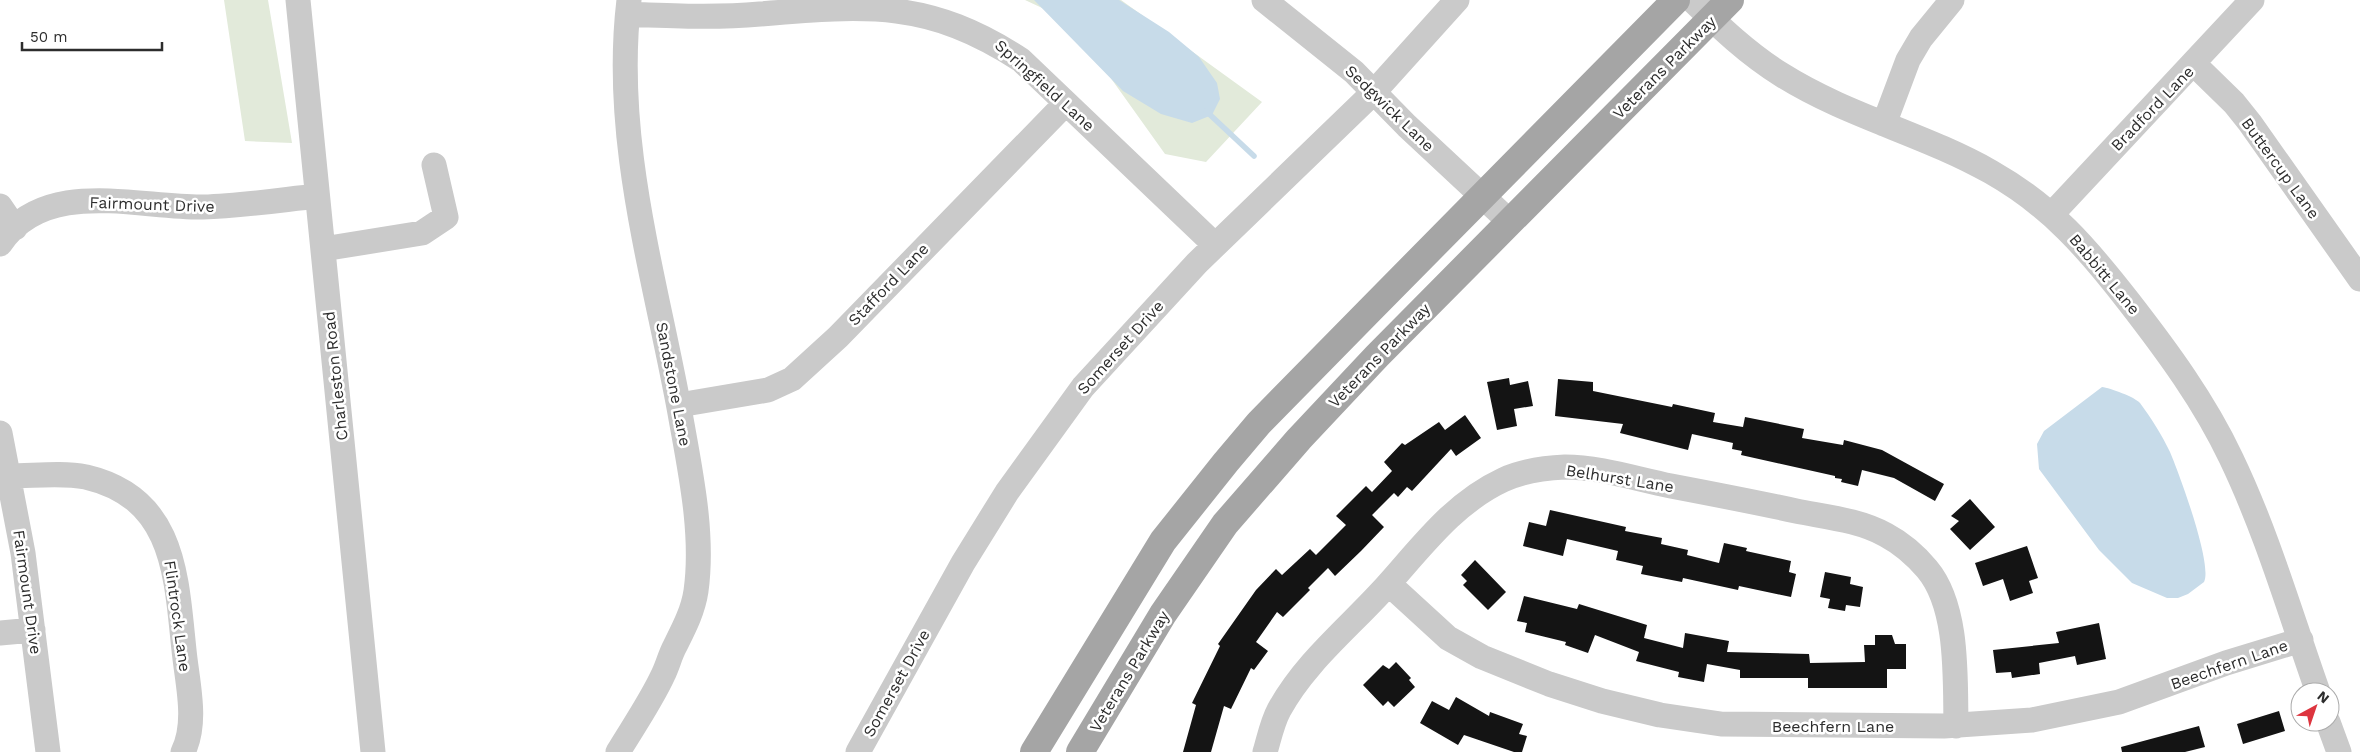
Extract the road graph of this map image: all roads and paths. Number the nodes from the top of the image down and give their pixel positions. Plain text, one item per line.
1 (298, 0) edge
2 (1264, 0) edge
3 (1457, 0) edge
4 (1676, 0) edge
5 (1692, 0) edge
6 (1730, 0) edge
7 (1952, 0) edge
8 (2252, 0) edge
9 (628, 7) edge
10 (1711, 19) junction
11 (2194, 64) junction
12 (1374, 92) junction
13 (1065, 104) junction
14 (1884, 124) junction
15 (434, 165) dead end
16 (317, 196) junction
17 (1483, 196) junction
18 (0, 206) edge
19 (2052, 214) junction
20 (1510, 222) junction
21 (8, 236) edge
22 (1215, 245) junction
23 (323, 249) junction
24 (2360, 279) edge
25 (678, 405) junction
26 (0, 433) edge
27 (10, 476) junction
28 (1388, 584) junction
29 (33, 630) junction
30 (0, 633) edge
31 (2301, 640) junction
32 (2315, 682) edge
33 (1956, 726) junction
34 (2331, 732) edge
35 (48, 752) edge
36 (183, 752) edge
37 (373, 752) edge
38 (618, 752) edge
39 (858, 752) edge
40 (1034, 752) edge
41 (1080, 752) edge
42 (1264, 752) edge
43 (2338, 752) edge

1 - 16 street, Charleston Road
2 - 12 street, Sedgwick Lane
3 - 12 street, Somerset Drive
4 - 17 main road
5 - 10 street, Babbitt Lane
6 - 10 main road, Veterans Parkway
7 - 14 street
8 - 11 street, Bradford Lane
9 - 13 street, Springfield Lane
9 - 25 street, Sandstone Lane
10 - 14 street, Babbitt Lane
10 - 20 main road, Veterans Parkway
11 - 19 street, Bradford Lane
11 - 24 street, Buttercup Lane
12 - 17 street, Sedgwick Lane
12 - 22 street, Somerset Drive
13 - 22 street, Springfield Lane
13 - 25 street, Stafford Lane
14 - 19 street, Babbitt Lane
15 - 23 street
16 - 21 street, Fairmount Drive
16 - 23 street, Charleston Road
17 - 20 street, Sedgwick Lane
17 - 40 main road
18 - 21 street
19 - 31 street, Babbitt Lane
20 - 41 main road, Veterans Parkway
22 - 39 street, Somerset Drive
23 - 37 street, Charleston Road
25 - 38 street, Sandstone Lane
26 - 27 street, Fairmount Drive
27 - 29 street, Fairmount Drive
27 - 36 street, Flintrock Lane
28 - 33 street, Beechfern Lane
28 - 33 street, Belhurst Lane
28 - 42 street, Belhurst Lane
29 - 30 street
29 - 35 street, Fairmount Drive
31 - 32 street, Babbitt Lane
31 - 33 street, Beechfern Lane
34 - 43 street

